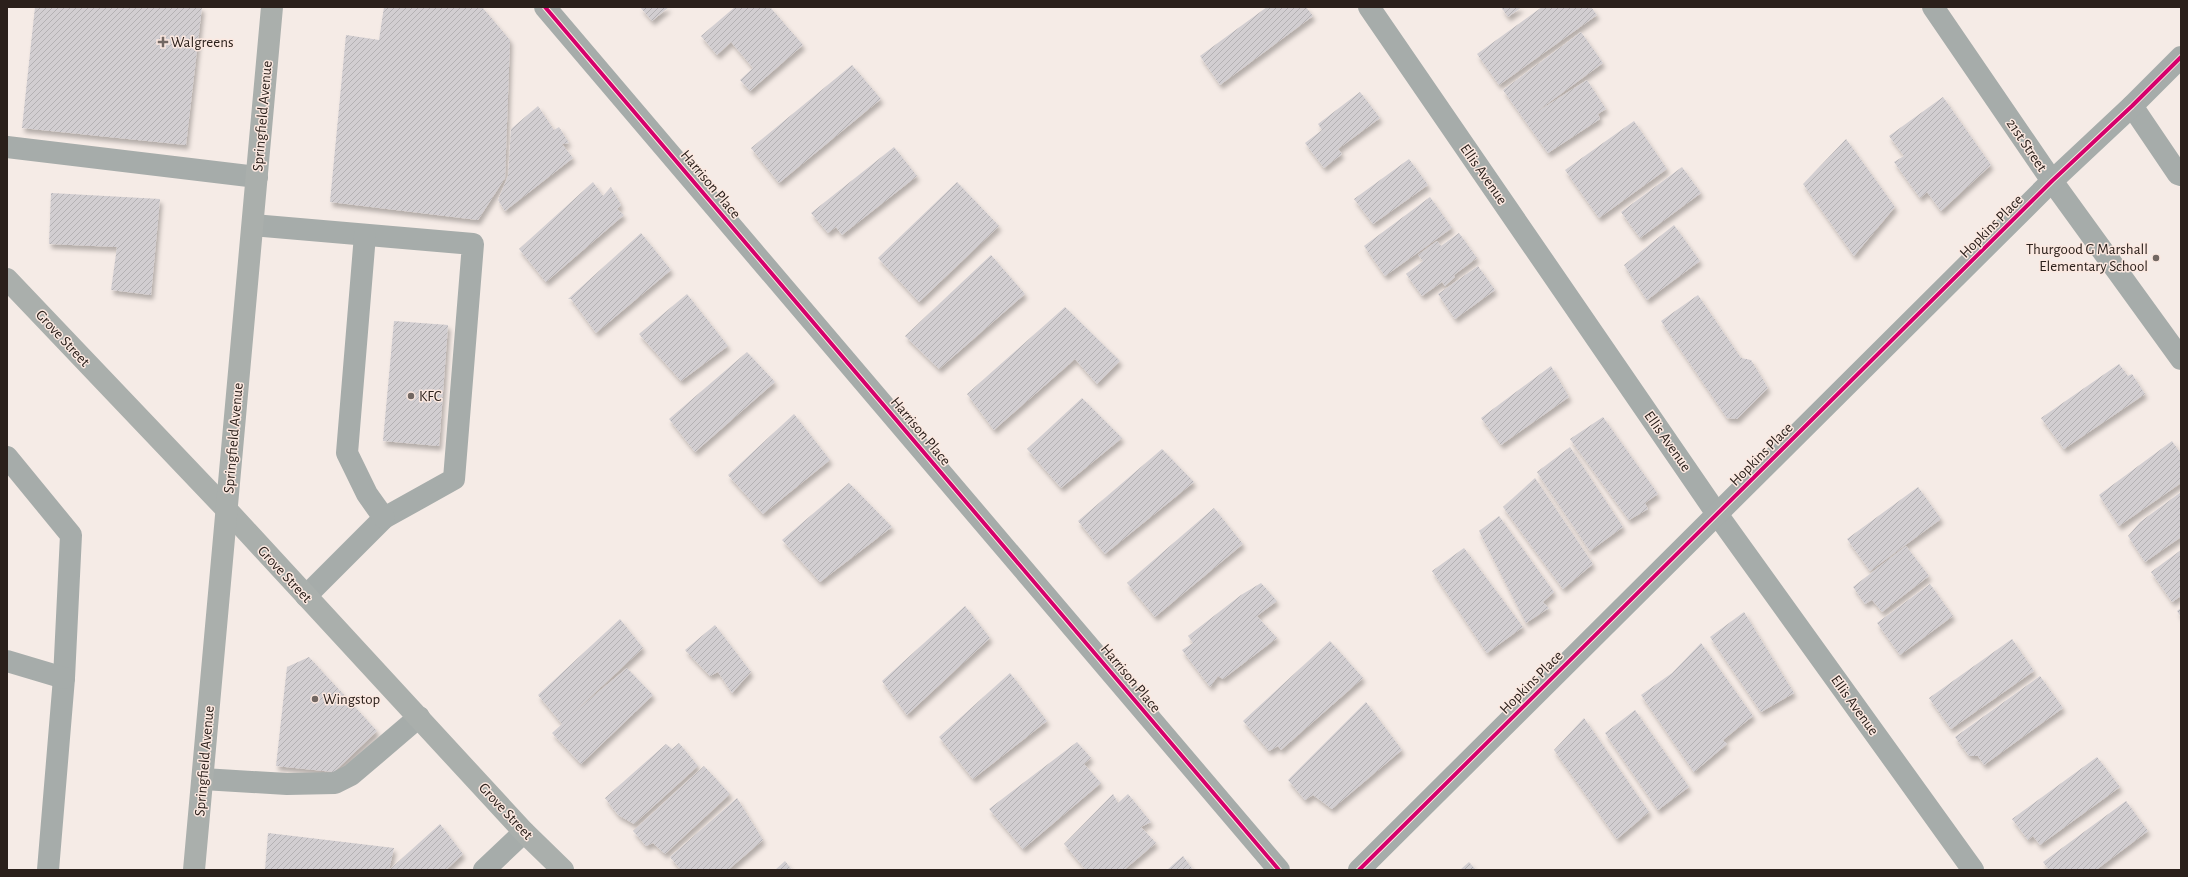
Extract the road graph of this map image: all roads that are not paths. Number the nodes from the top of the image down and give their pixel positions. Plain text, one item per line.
1 (272, 7) edge
2 (545, 7) edge
3 (1369, 7) edge
4 (1932, 7) edge
5 (2181, 57) edge
6 (2132, 106) junction
7 (7, 147) edge
8 (2181, 175) edge
9 (257, 177) junction
10 (2052, 181) junction
11 (253, 225) junction
12 (365, 235) junction
13 (7, 278) edge
14 (2181, 358) edge
15 (7, 457) edge
16 (227, 510) junction
17 (1717, 514) junction
18 (384, 518) junction
19 (306, 596) junction
20 (7, 661) edge
21 (64, 678) junction
22 (419, 717) junction
23 (203, 779) junction
24 (524, 832) junction
25 (48, 870) edge
26 (194, 870) edge
27 (484, 870) edge
28 (563, 870) edge
29 (1279, 870) edge
30 (1359, 870) edge
31 (1973, 870) edge

1 - 9 main road, Springfield Avenue
2 - 29 street, Harrison Place
3 - 17 street, Ellis Avenue
4 - 10 street, 21st Street
5 - 6 street, Hopkins Place
6 - 8 street
6 - 10 street, Hopkins Place
7 - 9 street
9 - 11 main road, Springfield Avenue
10 - 14 street, 21st Street
10 - 17 street, Hopkins Place
11 - 12 street
11 - 16 main road, Springfield Avenue
12 - 18 street
12 - 18 street
13 - 16 main road, Grove Street
15 - 21 street
16 - 19 main road, Grove Street
16 - 23 main road, Springfield Avenue
17 - 30 street, Hopkins Place
17 - 31 street, Ellis Avenue
18 - 19 street
19 - 22 main road, Grove Street
20 - 21 street
21 - 25 street
22 - 23 street
22 - 24 main road, Grove Street
23 - 26 main road, Springfield Avenue
24 - 27 street
24 - 28 main road, Grove Street

